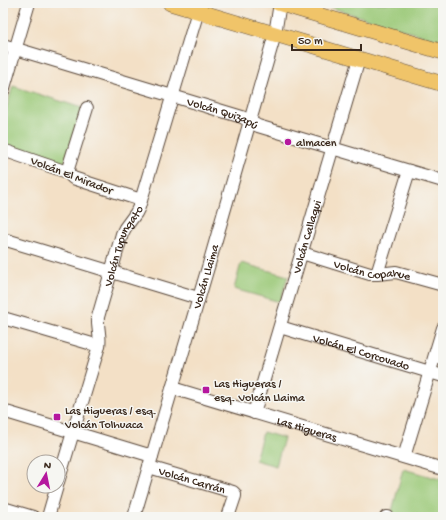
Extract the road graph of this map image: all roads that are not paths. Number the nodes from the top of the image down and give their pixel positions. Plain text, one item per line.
1 (29, 3) edge
2 (170, 3) edge
3 (279, 3) edge
4 (198, 11) junction
5 (275, 34) junction
6 (3, 45) edge
7 (16, 49) junction
8 (443, 52) edge
9 (359, 59) junction
10 (443, 84) edge
11 (3, 91) edge
12 (172, 96) junction
13 (87, 108) dead end
14 (250, 121) junction
15 (333, 148) junction
16 (3, 150) edge
17 (409, 171) junction
18 (67, 172) junction
19 (443, 181) edge
20 (142, 200) junction
21 (3, 239) edge
22 (302, 253) junction
23 (110, 271) junction
24 (377, 274) junction
25 (443, 286) edge
26 (198, 298) junction
27 (3, 318) edge
28 (280, 327) junction
29 (443, 328) edge
30 (99, 346) junction
31 (430, 372) junction
32 (443, 376) edge
33 (172, 388) junction
34 (3, 411) edge
35 (254, 413) junction
36 (73, 432) junction
37 (66, 455) edge
38 (404, 457) junction
39 (151, 461) junction
40 (443, 468) edge
41 (55, 494) edge
42 (3, 508) edge
43 (32, 517) edge
44 (48, 517) edge
45 (134, 517) edge
46 (228, 517) edge

1 - 7 street
2 - 4 main road
3 - 5 street, Volcán Llaima
3 - 8 main road
4 - 5 main road
4 - 12 street, Volcán Tupungato
5 - 9 main road
5 - 14 street, Volcán Llaima
6 - 7 street, Volcán Quizapú
7 - 11 street
7 - 12 street, Volcán Quizapú
9 - 10 main road
9 - 15 street, Volcán Callaqui
12 - 14 street, Volcán Quizapú
12 - 20 street, Volcán Tupungato
13 - 18 street
14 - 15 street, Volcán Quizapú
14 - 26 street, Volcán Llaima
15 - 17 street, Volcán Quizapú
15 - 22 street, Volcán Callaqui
16 - 18 street, Volcán El Mirador
17 - 19 street, Volcán Quizapú
17 - 24 street
18 - 20 street, Volcán El Mirador
20 - 23 street, Volcán Tupungato
21 - 23 street
22 - 24 street, Volcán Copahue
22 - 28 street, Volcán Callaqui
23 - 26 street
23 - 30 street, Volcán Tupungato
24 - 25 street, Volcán Copahue
26 - 33 street, Volcán Llaima
27 - 30 street
28 - 31 street, Volcán El Corcovado
28 - 35 street, Volcán Callaqui
29 - 31 street
30 - 36 street, Volcán Tupungato
31 - 32 street, Volcán El Corcovado
31 - 38 street
33 - 35 street, Las Higueras
33 - 39 street, Volcán Llaima
34 - 36 street
35 - 38 street, Las Higueras
36 - 37 street, Volcán Tupungato
36 - 39 street
38 - 40 street, Las Higueras
39 - 45 street, Volcán Llaima
39 - 46 street, Volcán Carrán
41 - 44 street
42 - 43 street

